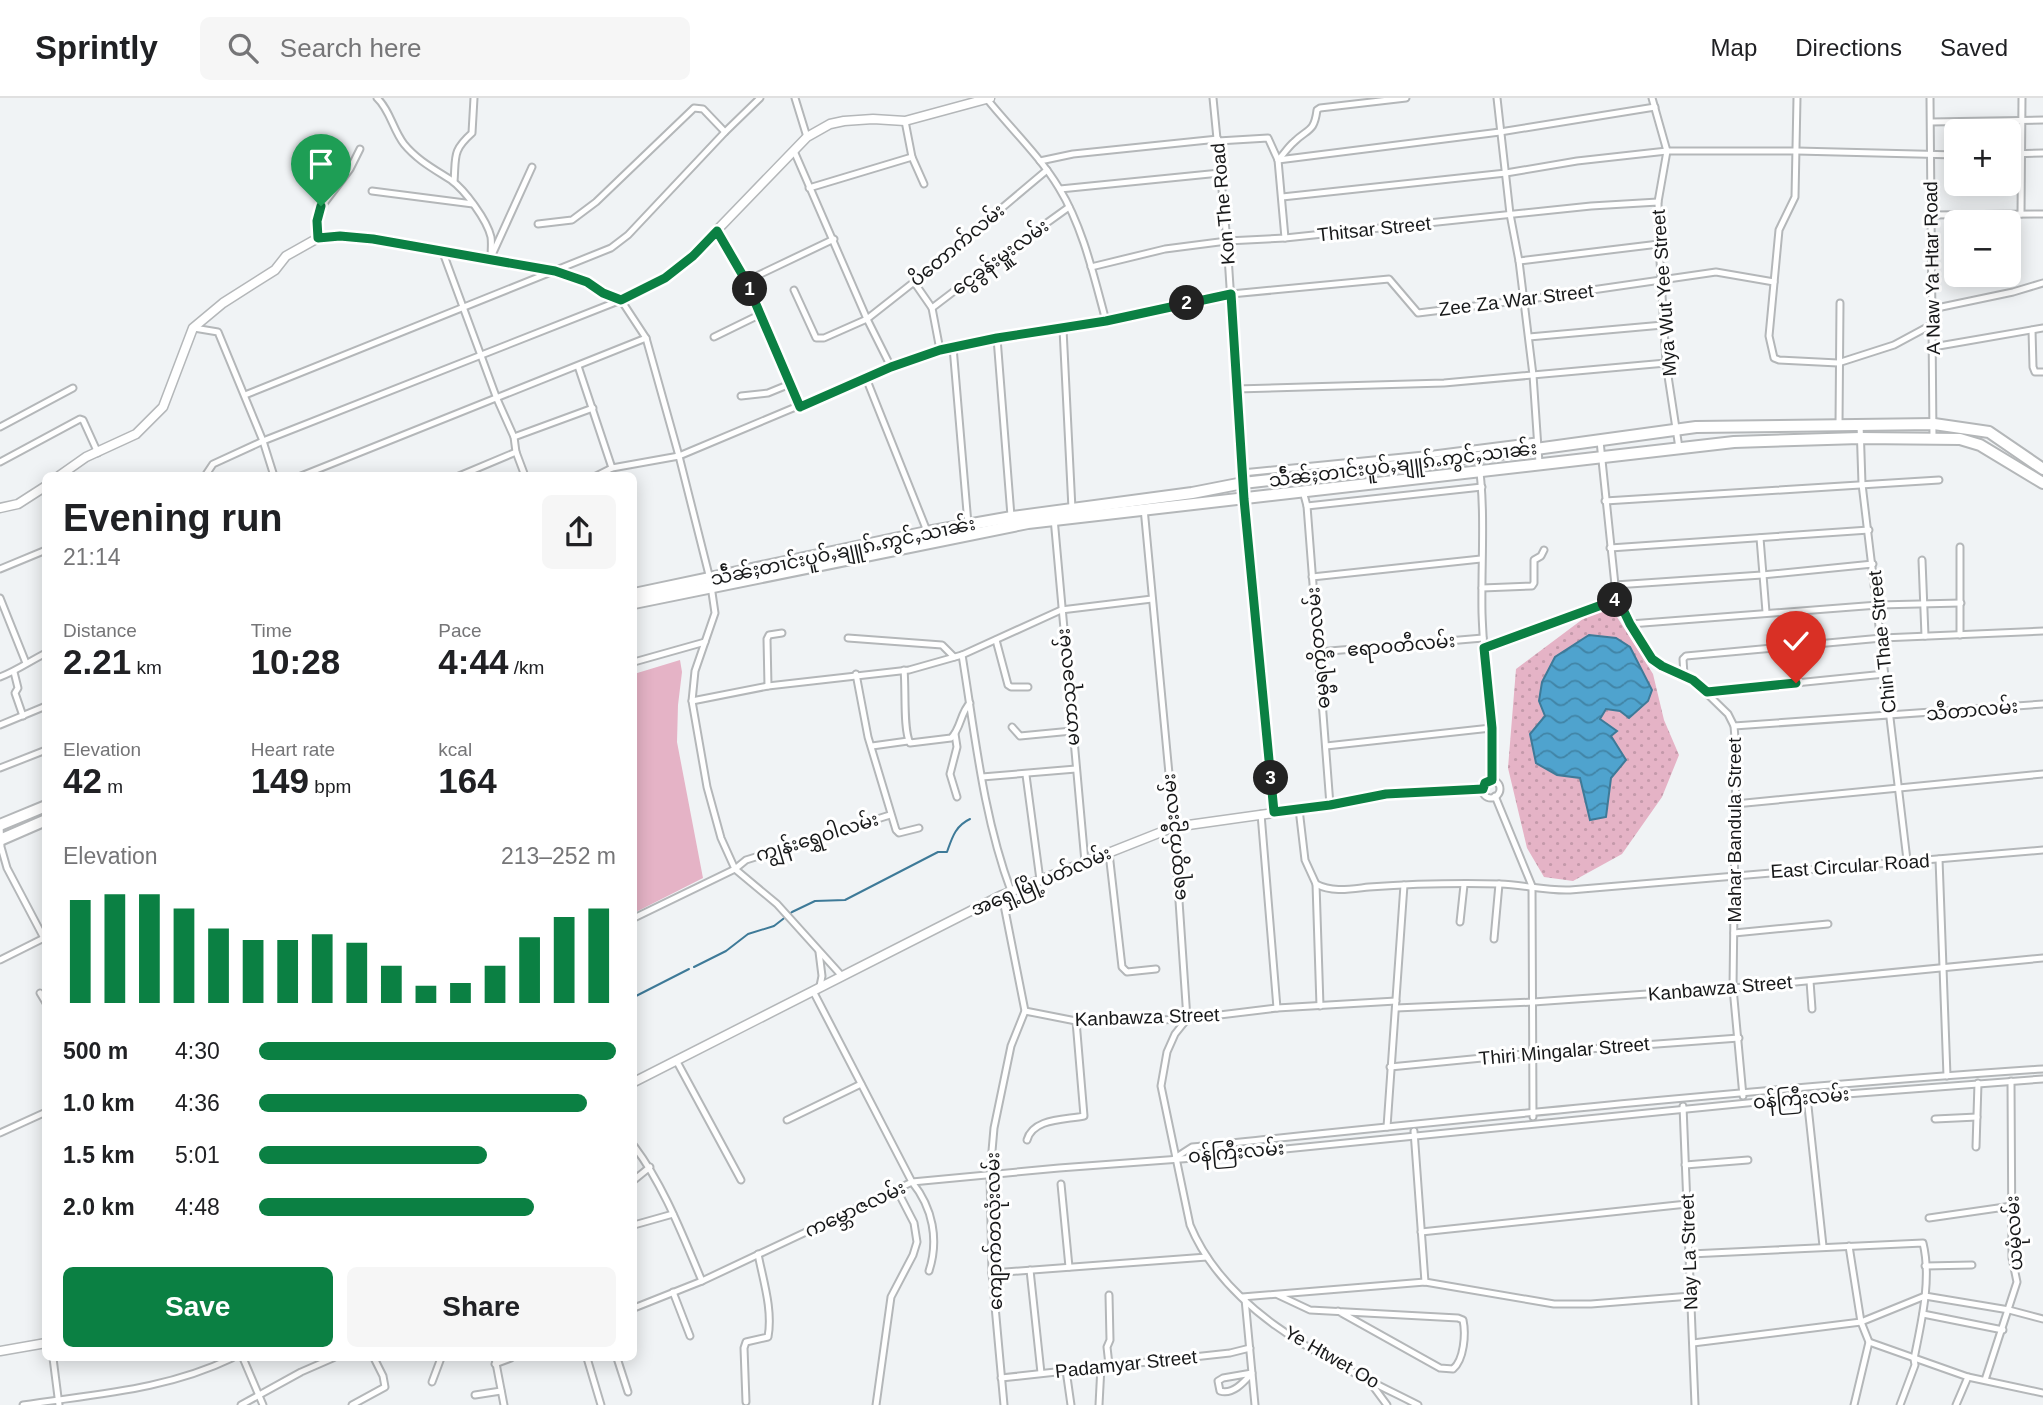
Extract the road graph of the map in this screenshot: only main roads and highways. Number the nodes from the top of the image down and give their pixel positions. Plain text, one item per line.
1 (2043, 469) edge
2 (2043, 483) edge
3 (1054, 516) junction
4 (710, 582) junction
5 (637, 594) edge
6 (637, 602) edge
7 (42, 808) edge
8 (42, 822) edge
9 (0, 824) edge
10 (0, 840) edge

1 - 3 highway, သဵႅၼ်ႈတၢင်းပူဝ်ႇၶျူၵ်ႉဢွင်ႇသၢၼ်း
2 - 3 highway, သဵႅၼ်ႈတၢင်းပူဝ်ႇၶျူၵ်ႉဢွင်ႇသၢၼ်း
3 - 4 highway, သဵႅၼ်ႈတၢင်းပူဝ်ႇၶျူၵ်ႉဢွင်ႇသၢၼ်း
3 - 4 highway, သဵႅၼ်ႈတၢင်းပူဝ်ႇၶျူၵ်ႉဢွင်ႇသၢၼ်း
4 - 5 highway, သဵႅၼ်ႈတၢင်းပူဝ်ႇၶျူၵ်ႉဢွင်ႇသၢၼ်း
4 - 6 highway, သဵႅၼ်ႈတၢင်းပူဝ်ႇၶျူၵ်ႉဢွင်ႇသၢၼ်း
7 - 9 highway
8 - 10 highway

